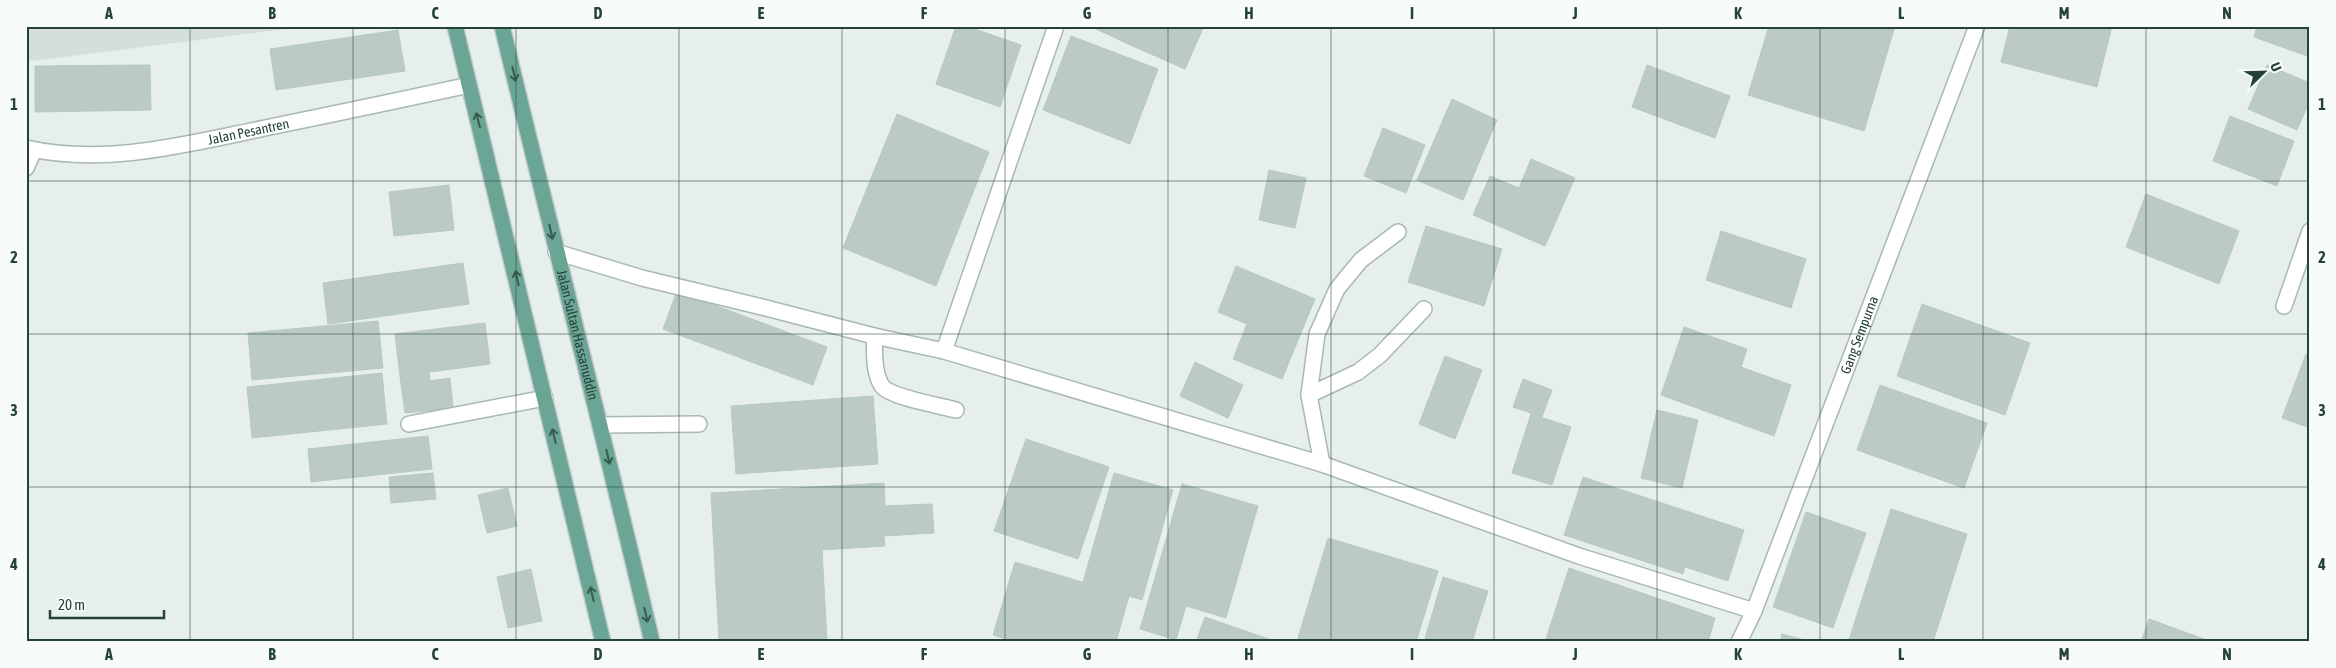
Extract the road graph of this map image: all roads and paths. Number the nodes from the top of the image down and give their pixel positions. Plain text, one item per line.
1 (455, 26) edge
2 (502, 26) edge
3 (1056, 26) edge
4 (1977, 26) edge
5 (469, 85) junction
6 (30, 149) edge
7 (26, 168) edge
8 (2310, 231) edge
9 (1398, 232) dead end
10 (556, 252) junction
11 (2284, 306) dead end
12 (1424, 308) dead end
13 (874, 336) junction
14 (944, 351) junction
15 (1310, 395) junction
16 (545, 398) junction
17 (956, 410) dead end
18 (409, 424) dead end
19 (699, 424) dead end
20 (601, 425) junction
21 (1322, 464) junction
22 (1754, 611) junction
23 (603, 642) edge
24 (652, 642) edge
25 (1739, 642) edge

1 - 5 main road
2 -> 10 main road, Jalan Sultan Hassanuddin
3 - 14 street
4 - 22 street, Gang Sempurna
5 - 6 street, Jalan Pesantren
16 -> 5 main road
6 - 7 street
8 - 11 street
9 - 15 street
10 - 13 street
10 - 20 main road, Jalan Sultan Hassanuddin
12 - 15 street
13 - 14 street
13 - 17 street
14 - 21 street
15 - 21 street
16 - 18 street
23 -> 16 main road
19 - 20 street
20 -> 24 main road, Jalan Sultan Hassanuddin
21 - 22 street
22 - 25 street, Gang Sempurna

